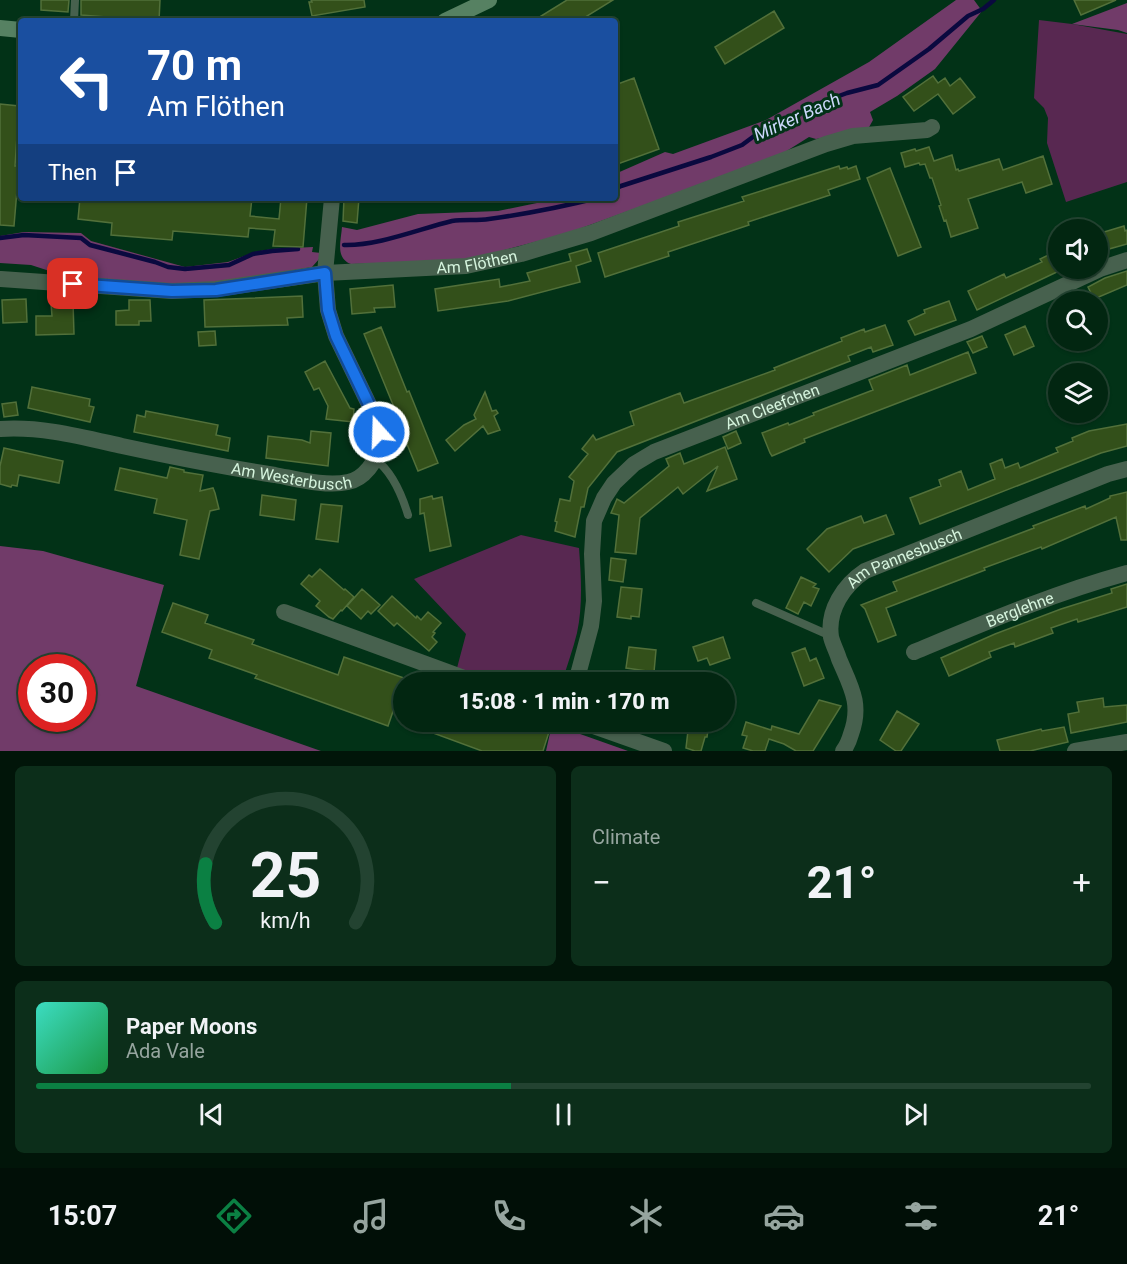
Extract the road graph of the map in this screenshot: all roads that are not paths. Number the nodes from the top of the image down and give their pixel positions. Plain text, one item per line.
1 (75, 0) edge
2 (489, 0) edge
3 (471, 10) edge
4 (74, 18) edge
5 (452, 18) edge
6 (0, 28) edge
7 (18, 30) edge
8 (932, 127) dead end
9 (332, 201) edge
10 (1127, 260) edge
11 (325, 273) junction
12 (2, 279) edge
13 (0, 429) edge
14 (375, 459) junction
15 (1127, 469) edge
16 (408, 515) dead end
17 (1127, 573) edge
18 (756, 603) dead end
19 (284, 612) dead end
20 (831, 636) junction
21 (914, 652) dead end
22 (448, 672) edge
23 (579, 672) edge
24 (610, 732) edge
25 (1127, 742) edge
26 (848, 750) edge
27 (664, 751) edge
28 (1075, 751) edge

1 - 4 lane
2 - 3 main road
3 - 5 main road
6 - 7 main road
8 - 11 street, Am Flöthen
9 - 11 street
10 - 23 street, Am Cleefchen
11 - 12 street, Am Flöthen
11 - 14 street
13 - 14 street, Am Westerbusch
14 - 16 lane
15 - 20 street, Am Pannesbusch
17 - 21 street, Berglehne
18 - 20 lane
19 - 22 street
20 - 26 street
24 - 27 street
25 - 28 street

